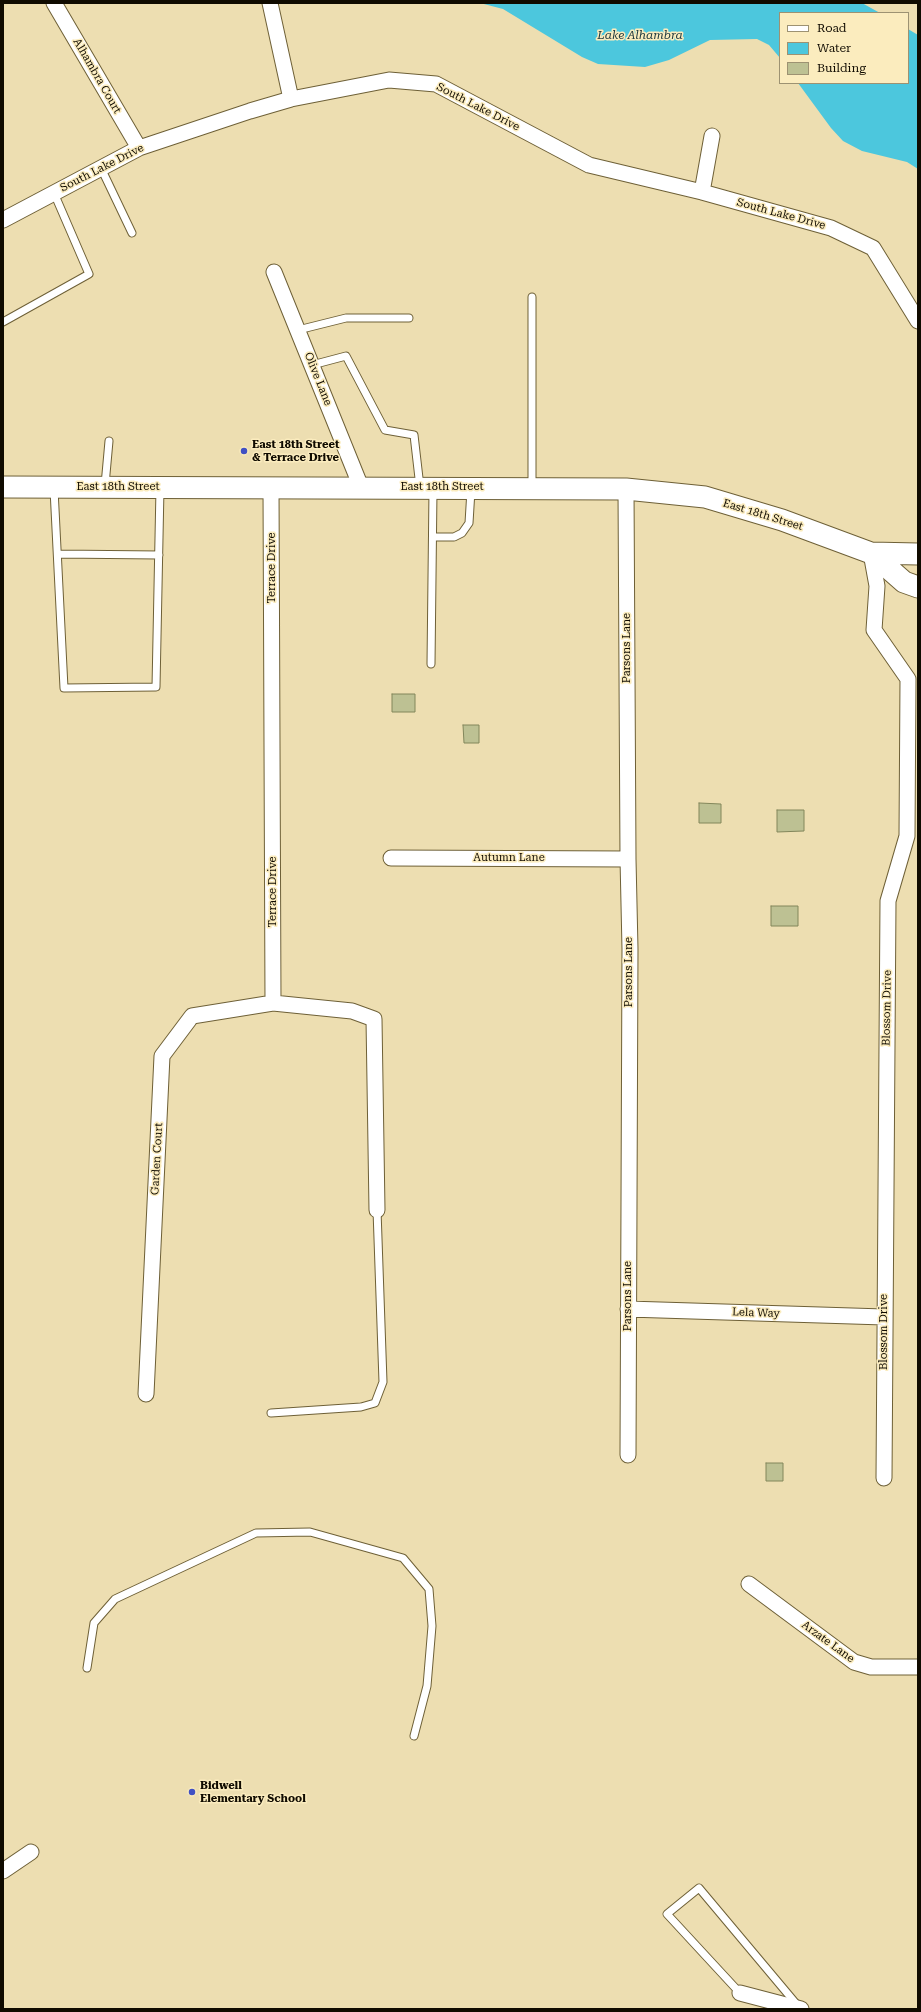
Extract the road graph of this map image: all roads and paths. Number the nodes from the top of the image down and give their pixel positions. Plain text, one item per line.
1 (54, 3) edge
2 (270, 3) edge
3 (291, 99) junction
4 (712, 136) dead end
5 (139, 148) junction
6 (101, 168) junction
7 (702, 192) junction
8 (54, 193) junction
9 (3, 220) edge
10 (132, 232) dead end
11 (274, 272) dead end
12 (532, 297) dead end
13 (409, 318) dead end
14 (918, 321) edge
15 (3, 322) edge
16 (298, 330) junction
17 (312, 365) junction
18 (109, 441) dead end
19 (3, 487) edge
20 (54, 487) junction
21 (105, 487) junction
22 (160, 487) junction
23 (361, 487) junction
24 (427, 487) junction
25 (271, 488) junction
26 (471, 488) junction
27 (532, 488) junction
28 (626, 489) junction
29 (433, 537) junction
30 (871, 553) junction
31 (58, 554) junction
32 (918, 554) edge
33 (158, 555) junction
34 (918, 587) edge
35 (431, 664) dead end
36 (391, 858) dead end
37 (628, 859) junction
38 (273, 1003) junction
39 (377, 1210) joint
40 (628, 1309) junction
41 (884, 1317) junction
42 (146, 1394) dead end
43 (271, 1413) dead end
44 (628, 1454) dead end
45 (884, 1478) dead end
46 (749, 1584) dead end
47 (918, 1667) edge
48 (87, 1668) dead end
49 (414, 1736) dead end
50 (31, 1852) dead end
51 (3, 1871) edge
52 (740, 1993) joint
53 (801, 2009) edge

1 - 5 street, Alhambra Court
2 - 3 street
3 - 5 street, South Lake Drive
3 - 7 street, South Lake Drive
4 - 7 street
5 - 6 street, South Lake Drive
6 - 8 street, South Lake Drive
6 - 10 lane
7 - 14 street, South Lake Drive
8 - 9 street, South Lake Drive
8 - 15 lane
11 - 16 street, Olive Lane
12 - 27 lane
13 - 16 lane
16 - 17 street, Olive Lane
17 - 23 street, Olive Lane
17 - 24 lane
18 - 21 lane
19 - 20 main road, East 18th Street
20 - 21 main road, East 18th Street
20 - 31 lane
21 - 22 main road, East 18th Street
22 - 25 main road, East 18th Street
22 - 33 lane
23 - 24 main road, East 18th Street
23 - 25 main road, East 18th Street
24 - 26 main road, East 18th Street
24 - 29 lane
25 - 38 street, Terrace Drive
26 - 27 main road, East 18th Street
26 - 29 lane
27 - 28 main road, East 18th Street
28 - 30 main road, East 18th Street
28 - 37 street, Parsons Lane
29 - 35 lane
30 - 32 main road, East 18th Street
30 - 34 main road, East 18th Street
30 - 41 street, Blossom Drive
31 - 33 lane
31 - 33 lane
36 - 37 street, Autumn Lane
37 - 40 street, Parsons Lane
38 - 39 street
38 - 42 street, Garden Court
39 - 43 lane
40 - 41 street, Lela Way
40 - 44 street, Parsons Lane
41 - 45 street, Blossom Drive
46 - 47 street, Arzate Lane
48 - 49 lane
50 - 51 street
52 - 53 street
52 - 53 lane

